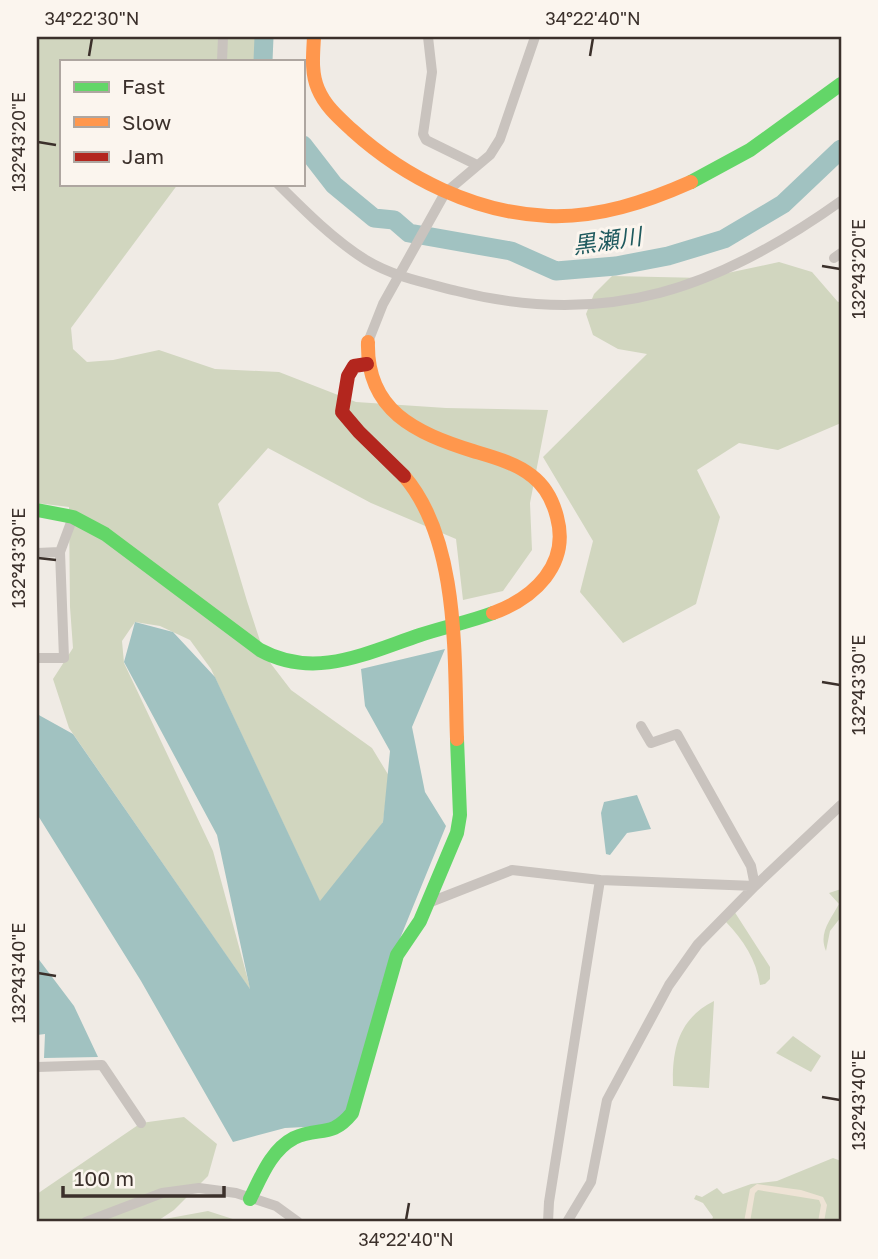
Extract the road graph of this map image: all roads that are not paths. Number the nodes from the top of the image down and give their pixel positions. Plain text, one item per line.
1 (223, 37) edge
2 (314, 37) edge
3 (428, 37) edge
4 (535, 37) edge
5 (222, 60) edge
6 (841, 84) edge
7 (475, 164) dead end
8 (280, 186) edge
9 (445, 192) junction
10 (841, 201) edge
11 (400, 273) junction
12 (368, 342) joint
13 (367, 364) junction
14 (37, 510) edge
15 (73, 517) junction
16 (60, 552) junction
17 (37, 553) edge
18 (452, 626) junction
19 (37, 658) edge
20 (641, 726) dead end
21 (841, 806) edge
22 (600, 880) junction
23 (755, 886) junction
24 (428, 904) junction
25 (37, 1067) edge
26 (141, 1123) dead end
27 (250, 1199) junction
28 (86, 1222) edge
29 (298, 1222) edge
30 (548, 1222) edge
31 (567, 1222) edge

1 - 5 street
2 - 9 street
3 - 7 street
4 - 9 street
6 - 9 street
8 - 11 street
9 - 11 street
10 - 11 street
11 - 12 street
12 - 13 street
13 - 18 street
13 - 18 street
14 - 15 street
15 - 16 street
15 - 18 street
16 - 17 street
16 - 19 street
18 - 24 street
20 - 23 street
21 - 23 street
22 - 23 street
22 - 24 street
22 - 30 street
23 - 31 street
24 - 27 street
25 - 26 street
27 - 28 street
27 - 29 street

